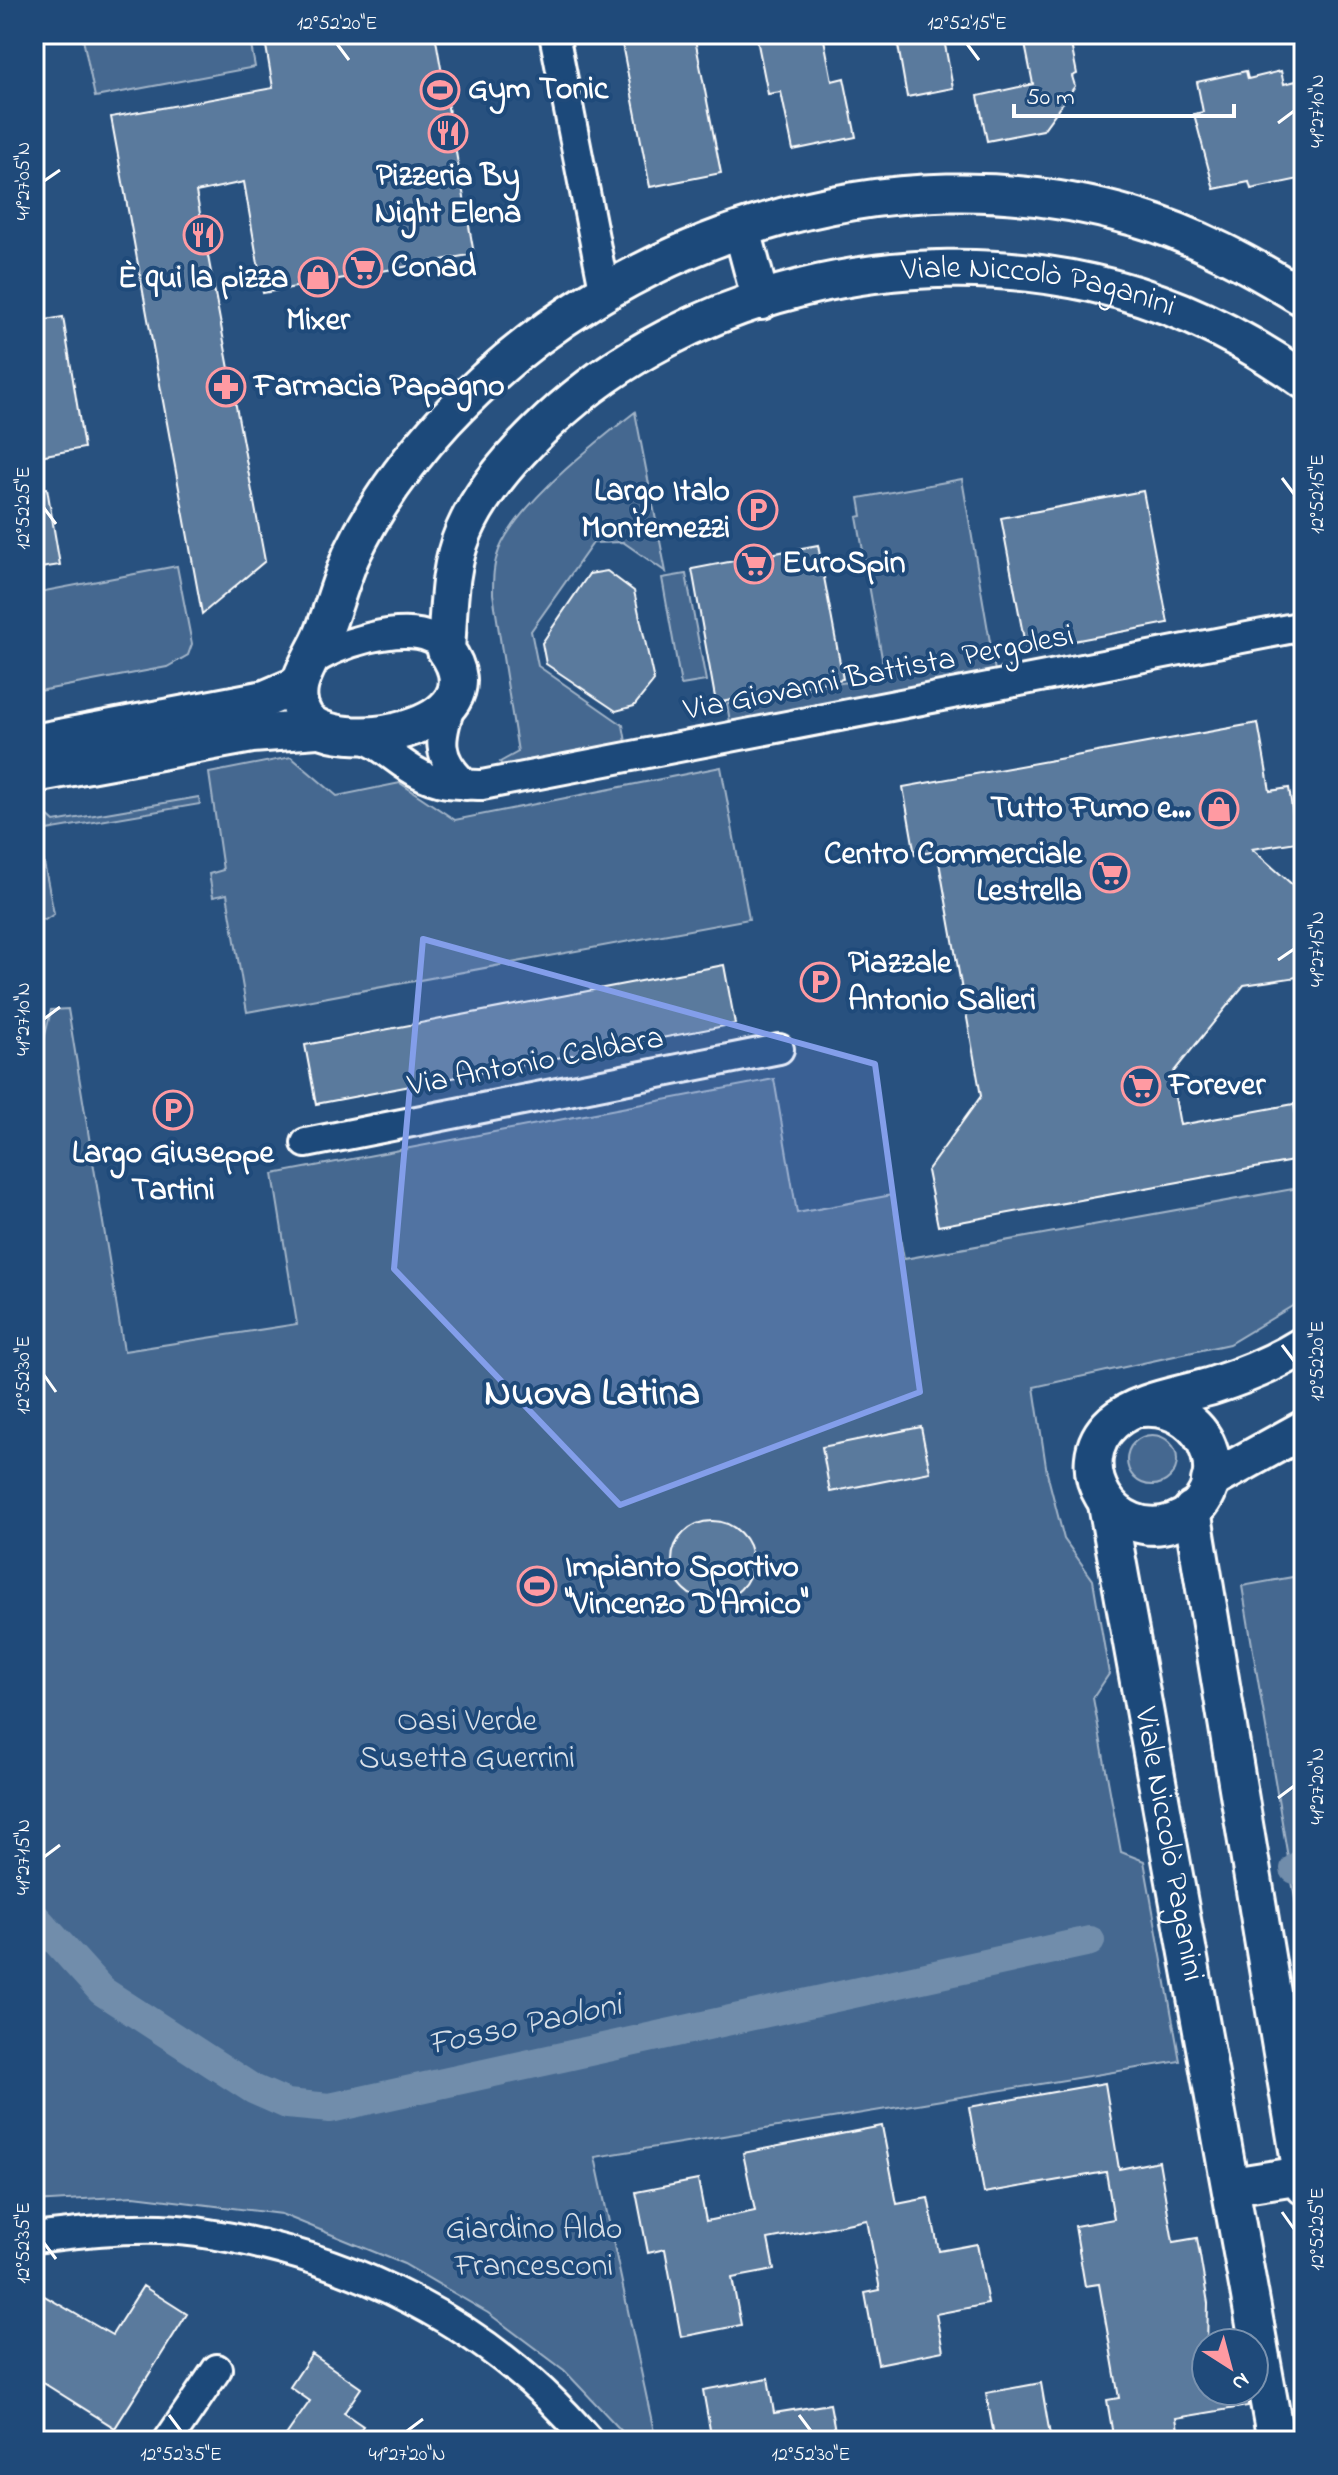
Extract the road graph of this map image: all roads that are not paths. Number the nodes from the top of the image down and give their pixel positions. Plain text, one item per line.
1 (554, 34) edge
2 (742, 230) junction
3 (604, 289) junction
4 (1304, 298) edge
5 (761, 301) junction
6 (1304, 380) edge
7 (1304, 626) edge
8 (446, 650) junction
9 (304, 674) junction
10 (452, 701) junction
11 (317, 729) junction
12 (355, 735) junction
13 (34, 743) edge
14 (34, 774) edge
15 (466, 785) junction
16 (779, 1049) dead end
17 (306, 1143) dead end
18 (1304, 1345) edge
19 (1141, 1408) junction
20 (1304, 1429) edge
21 (1201, 1496) junction
22 (1107, 1504) junction
23 (1303, 2180) edge
24 (1232, 2186) junction
25 (34, 2238) edge
26 (217, 2369) dead end
27 (168, 2441) edge
28 (589, 2441) edge
29 (1276, 2441) edge

1 - 3 street
2 - 3 street
2 - 4 street
2 - 5 street
3 - 9 street
5 - 6 street, Viale Niccolò Paganini
5 - 8 street, Viale Niccolò Paganini
7 - 15 street, Via Giovanni Battista Pergolesi
8 - 9 street
8 - 10 street, Viale Niccolò Paganini
9 - 11 street
9 - 13 street
10 - 12 street
10 - 15 street
11 - 12 street
11 - 14 street
12 - 15 street, Via Giovanni Battista Pergolesi
16 - 17 street, Via Antonio Caldara
18 - 19 street, Viale Niccolò Paganini
19 - 21 street
19 - 22 street, Viale Niccolò Paganini
20 - 21 street
21 - 22 street
21 - 23 street
22 - 24 street, Viale Niccolò Paganini
23 - 24 street
24 - 29 street, Viale Niccolò Paganini
25 - 28 street
26 - 27 street

